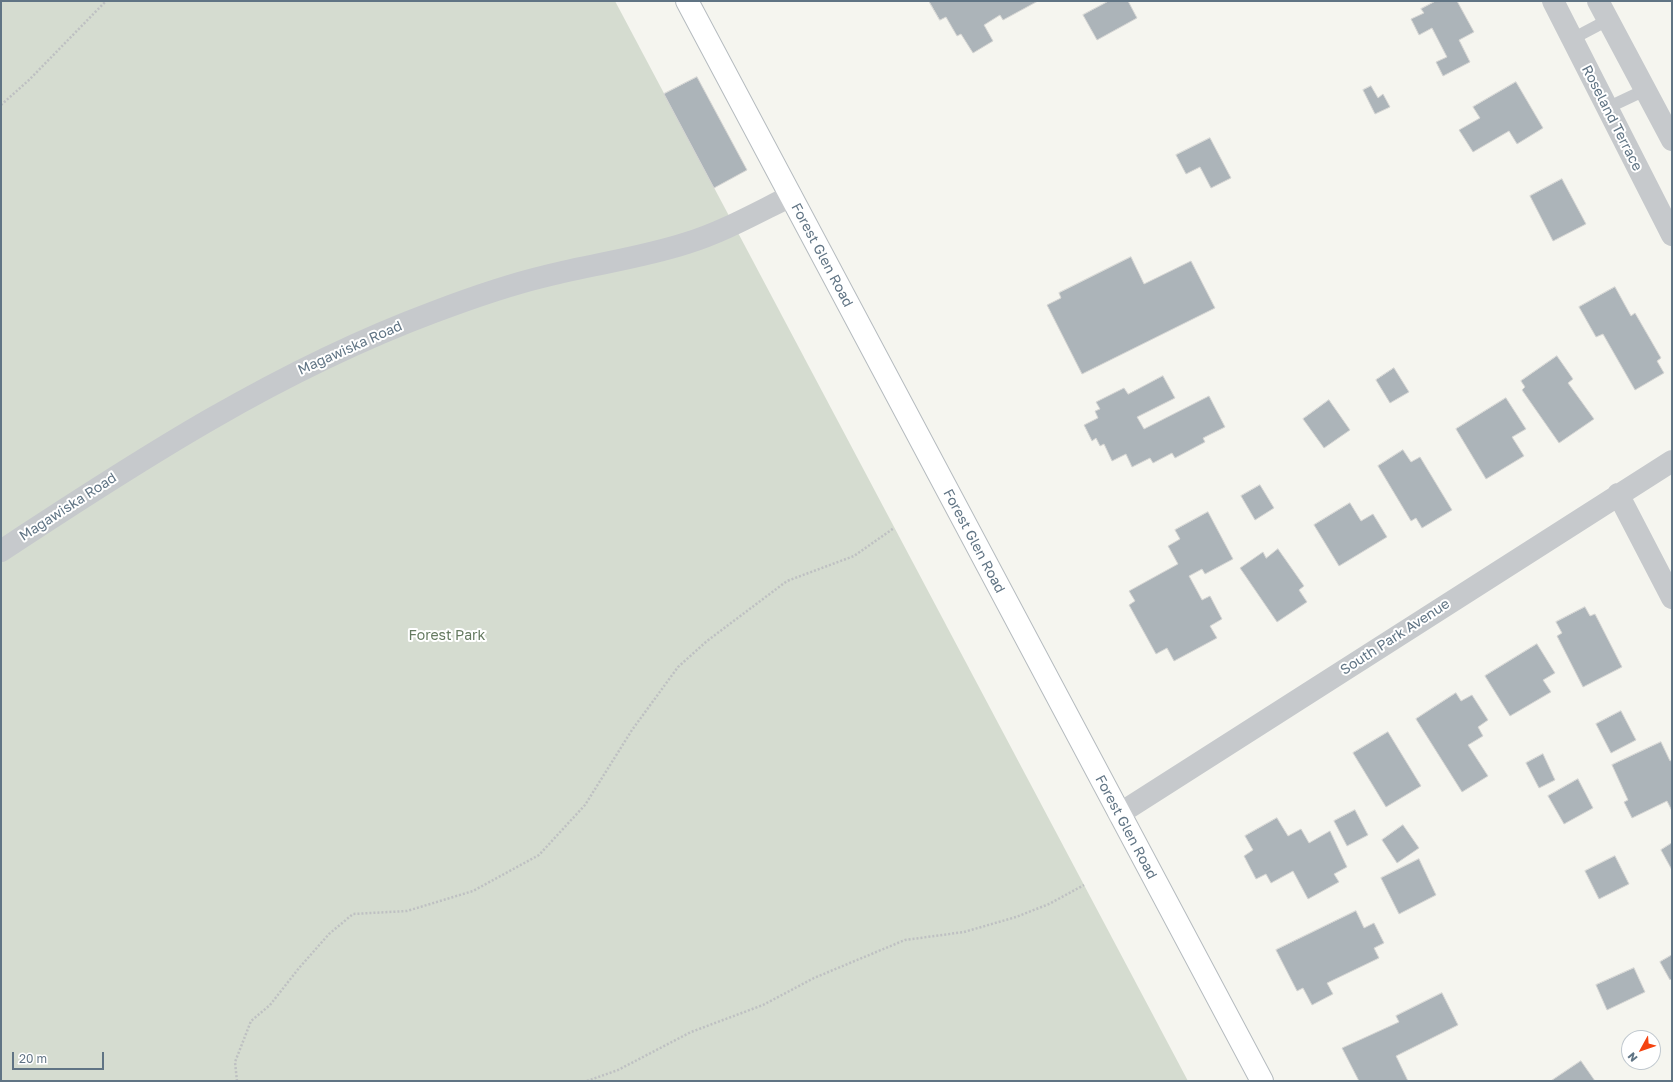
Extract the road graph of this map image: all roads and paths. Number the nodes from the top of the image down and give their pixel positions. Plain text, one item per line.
1 (106, 1) edge
2 (687, 1) edge
3 (1553, 1) edge
4 (1598, 1) edge
5 (1608, 20) junction
6 (1572, 40) junction
7 (1645, 90) junction
8 (1, 105) edge
9 (1607, 108) junction
10 (1672, 140) edge
11 (791, 196) junction
12 (1672, 236) edge
13 (1672, 461) edge
14 (1618, 494) junction
15 (894, 528) dead end
16 (1, 550) edge
17 (1672, 598) edge
18 (1119, 814) junction
19 (1084, 885) dead end
20 (237, 1081) edge
21 (587, 1081) edge
22 (1262, 1081) edge

1 - 8 path
2 - 11 street, Forest Glen Road
3 - 6 street, Roseland Terrace
4 - 5 street
5 - 6 lane
5 - 7 street
6 - 9 street, Roseland Terrace
7 - 9 lane
7 - 10 street
9 - 12 street, Roseland Terrace
11 - 16 street, Magawiska Road
11 - 18 street, Forest Glen Road
13 - 14 street, South Park Avenue
14 - 17 street
14 - 18 street, South Park Avenue
15 - 20 path
18 - 22 street, Forest Glen Road
19 - 21 path

